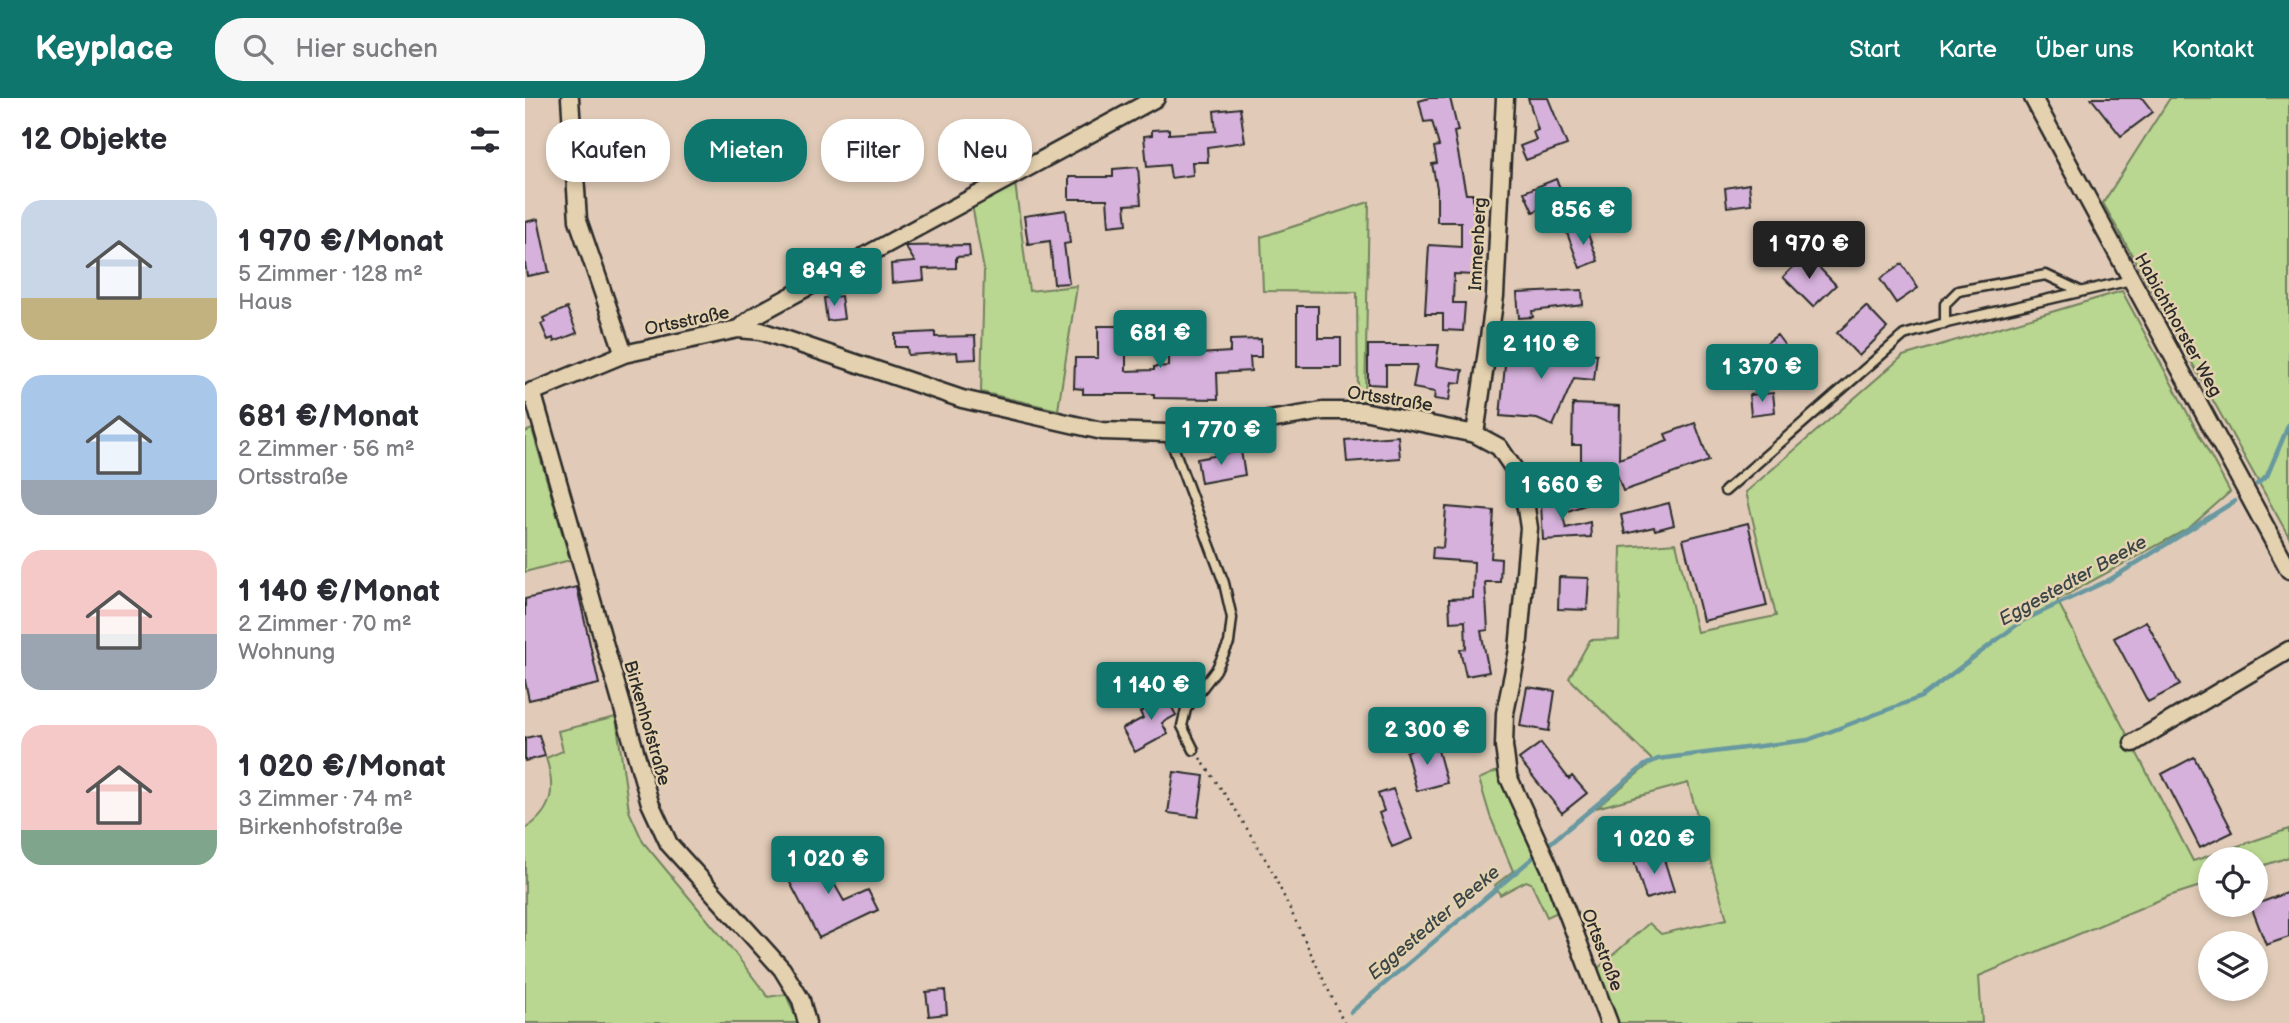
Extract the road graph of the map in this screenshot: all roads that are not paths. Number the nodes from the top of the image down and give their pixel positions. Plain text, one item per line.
1 (570, 98) edge
2 (1156, 98) edge
3 (1505, 98) edge
4 (2033, 98) edge
5 (2131, 280) junction
6 (2081, 292) junction
7 (1945, 324) junction
8 (738, 329) junction
9 (624, 354) junction
10 (529, 393) edge
11 (1168, 433) junction
12 (1475, 434) junction
13 (1725, 491) dead end
14 (2289, 570) edge
15 (2289, 650) edge
16 (2133, 743) dead end
17 (1194, 750) road end
18 (807, 1023) edge
19 (1609, 1023) edge

1 - 9 street
2 - 8 street
3 - 12 street, Immenberg
4 - 5 street, Habichthorster Weg
5 - 6 lane
5 - 14 street, Habichthorster Weg
6 - 7 lane
6 - 7 lane
7 - 13 lane
8 - 9 street, Ortsstraße
8 - 11 street, Ortsstraße
9 - 10 street, Ortsstraße
10 - 18 street, Birkenhofstraße
11 - 12 street, Ortsstraße
11 - 17 lane
12 - 19 street, Ortsstraße
15 - 16 street

